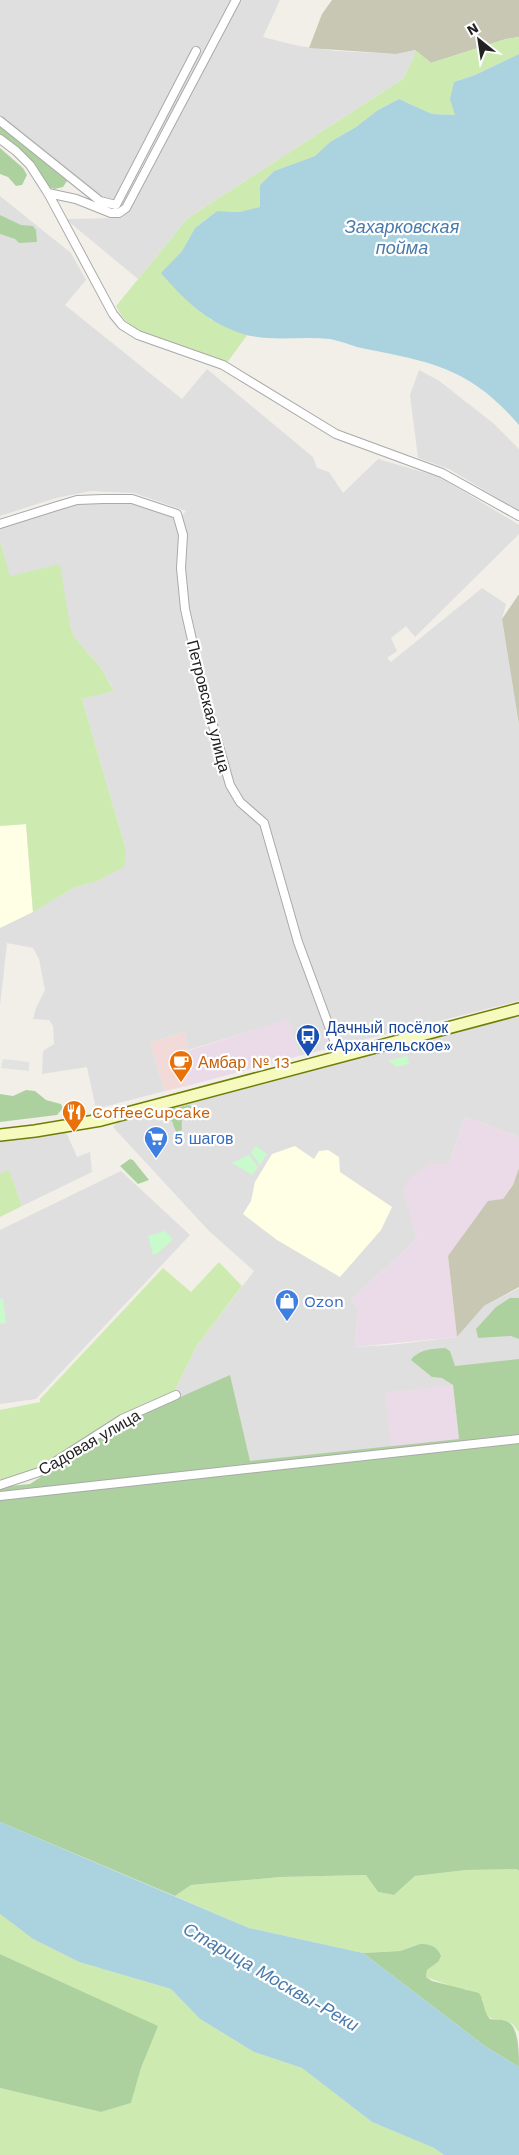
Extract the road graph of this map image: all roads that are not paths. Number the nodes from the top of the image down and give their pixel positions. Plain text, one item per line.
1 (236, 0) edge
2 (196, 51) dead end
3 (0, 121) edge
4 (0, 139) edge
5 (85, 188) junction
6 (48, 193) junction
7 (76, 199) junction
8 (519, 516) edge
9 (0, 524) edge
10 (519, 1009) edge
11 (340, 1056) junction
12 (0, 1135) edge
13 (176, 1394) dead end
14 (519, 1439) edge
15 (0, 1485) edge
16 (0, 1496) edge

1 - 7 street
2 - 5 street
3 - 5 street
4 - 6 street
5 - 7 street
6 - 7 street
6 - 8 street
9 - 11 street, Петровская улица
10 - 11 street
11 - 12 street
13 - 15 street, Садовая улица
14 - 16 street

